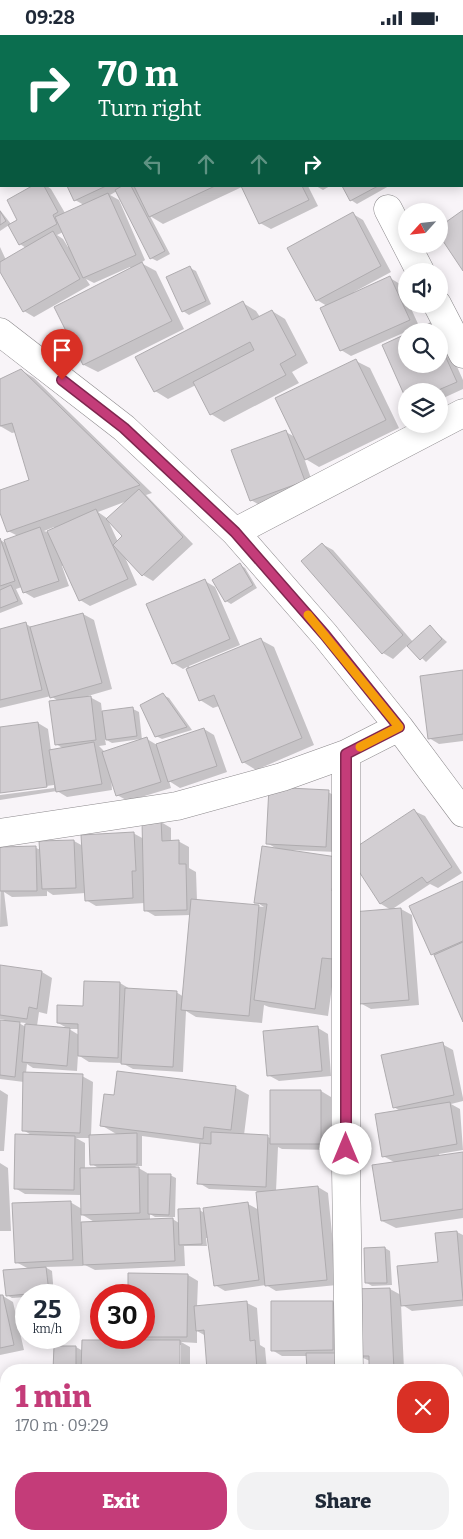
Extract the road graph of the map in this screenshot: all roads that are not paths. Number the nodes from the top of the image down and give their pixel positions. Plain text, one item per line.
1 (388, 209) dead end
2 (416, 263) edge
3 (442, 313) edge
4 (0, 332) edge
5 (463, 354) edge
6 (463, 413) edge
7 (235, 532) junction
8 (399, 727) junction
9 (346, 754) junction
10 (463, 813) edge
11 (0, 833) edge
12 (349, 1364) edge

1 - 2 street
3 - 5 street
4 - 7 street
6 - 7 street
7 - 8 street
8 - 9 street
8 - 10 street
9 - 11 street
9 - 12 street

